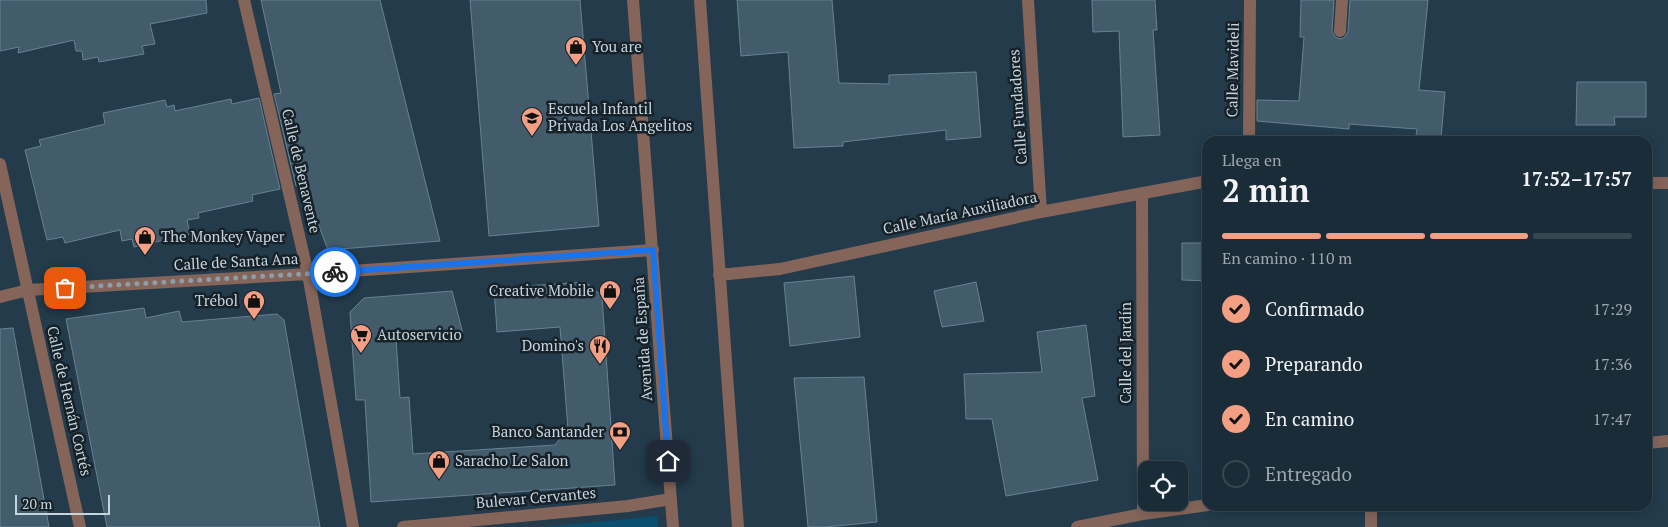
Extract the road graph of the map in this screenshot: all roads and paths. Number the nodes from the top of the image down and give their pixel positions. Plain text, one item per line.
1 (244, 0) edge
2 (633, 0) edge
3 (700, 0) edge
4 (1028, 0) edge
5 (1250, 0) edge
6 (1342, 0) edge
7 (1340, 31) dead end
8 (1249, 136) edge
9 (0, 164) edge
10 (1202, 182) edge
11 (1652, 183) edge
12 (1668, 183) edge
13 (1142, 192) junction
14 (1041, 212) junction
15 (653, 250) junction
16 (308, 274) junction
17 (720, 275) junction
18 (28, 290) junction
19 (0, 297) edge
20 (1668, 441) edge
21 (1652, 443) edge
22 (671, 499) junction
23 (1202, 506) edge
24 (1371, 511) edge
25 (1143, 514) junction
26 (80, 527) edge
27 (353, 527) edge
28 (403, 527) edge
29 (673, 527) edge
30 (738, 527) edge
31 (1077, 527) edge
32 (1371, 527) edge

1 - 16 street, Calle de Benavente
2 - 15 street, Avenida de España
3 - 17 street
4 - 14 street, Calle Fundadores
5 - 8 street, Calle Mavideli
6 - 7 street
9 - 18 street, Calle de Hernán Cortés
10 - 13 street, Calle María Auxiliadora
11 - 12 street
13 - 14 street, Calle María Auxiliadora
13 - 25 street, Calle del Jardín
14 - 17 street, Calle María Auxiliadora
15 - 16 street, Calle de Santa Ana
15 - 22 street, Avenida de España
16 - 18 street, Calle de Santa Ana
16 - 27 street, Calle de Benavente
17 - 30 street
18 - 19 street, Calle de Santa Ana
18 - 26 street, Calle de Hernán Cortés
20 - 21 street
22 - 28 street, Bulevar Cervantes
22 - 29 street, Avenida de España
23 - 25 street
24 - 32 street
25 - 31 street

